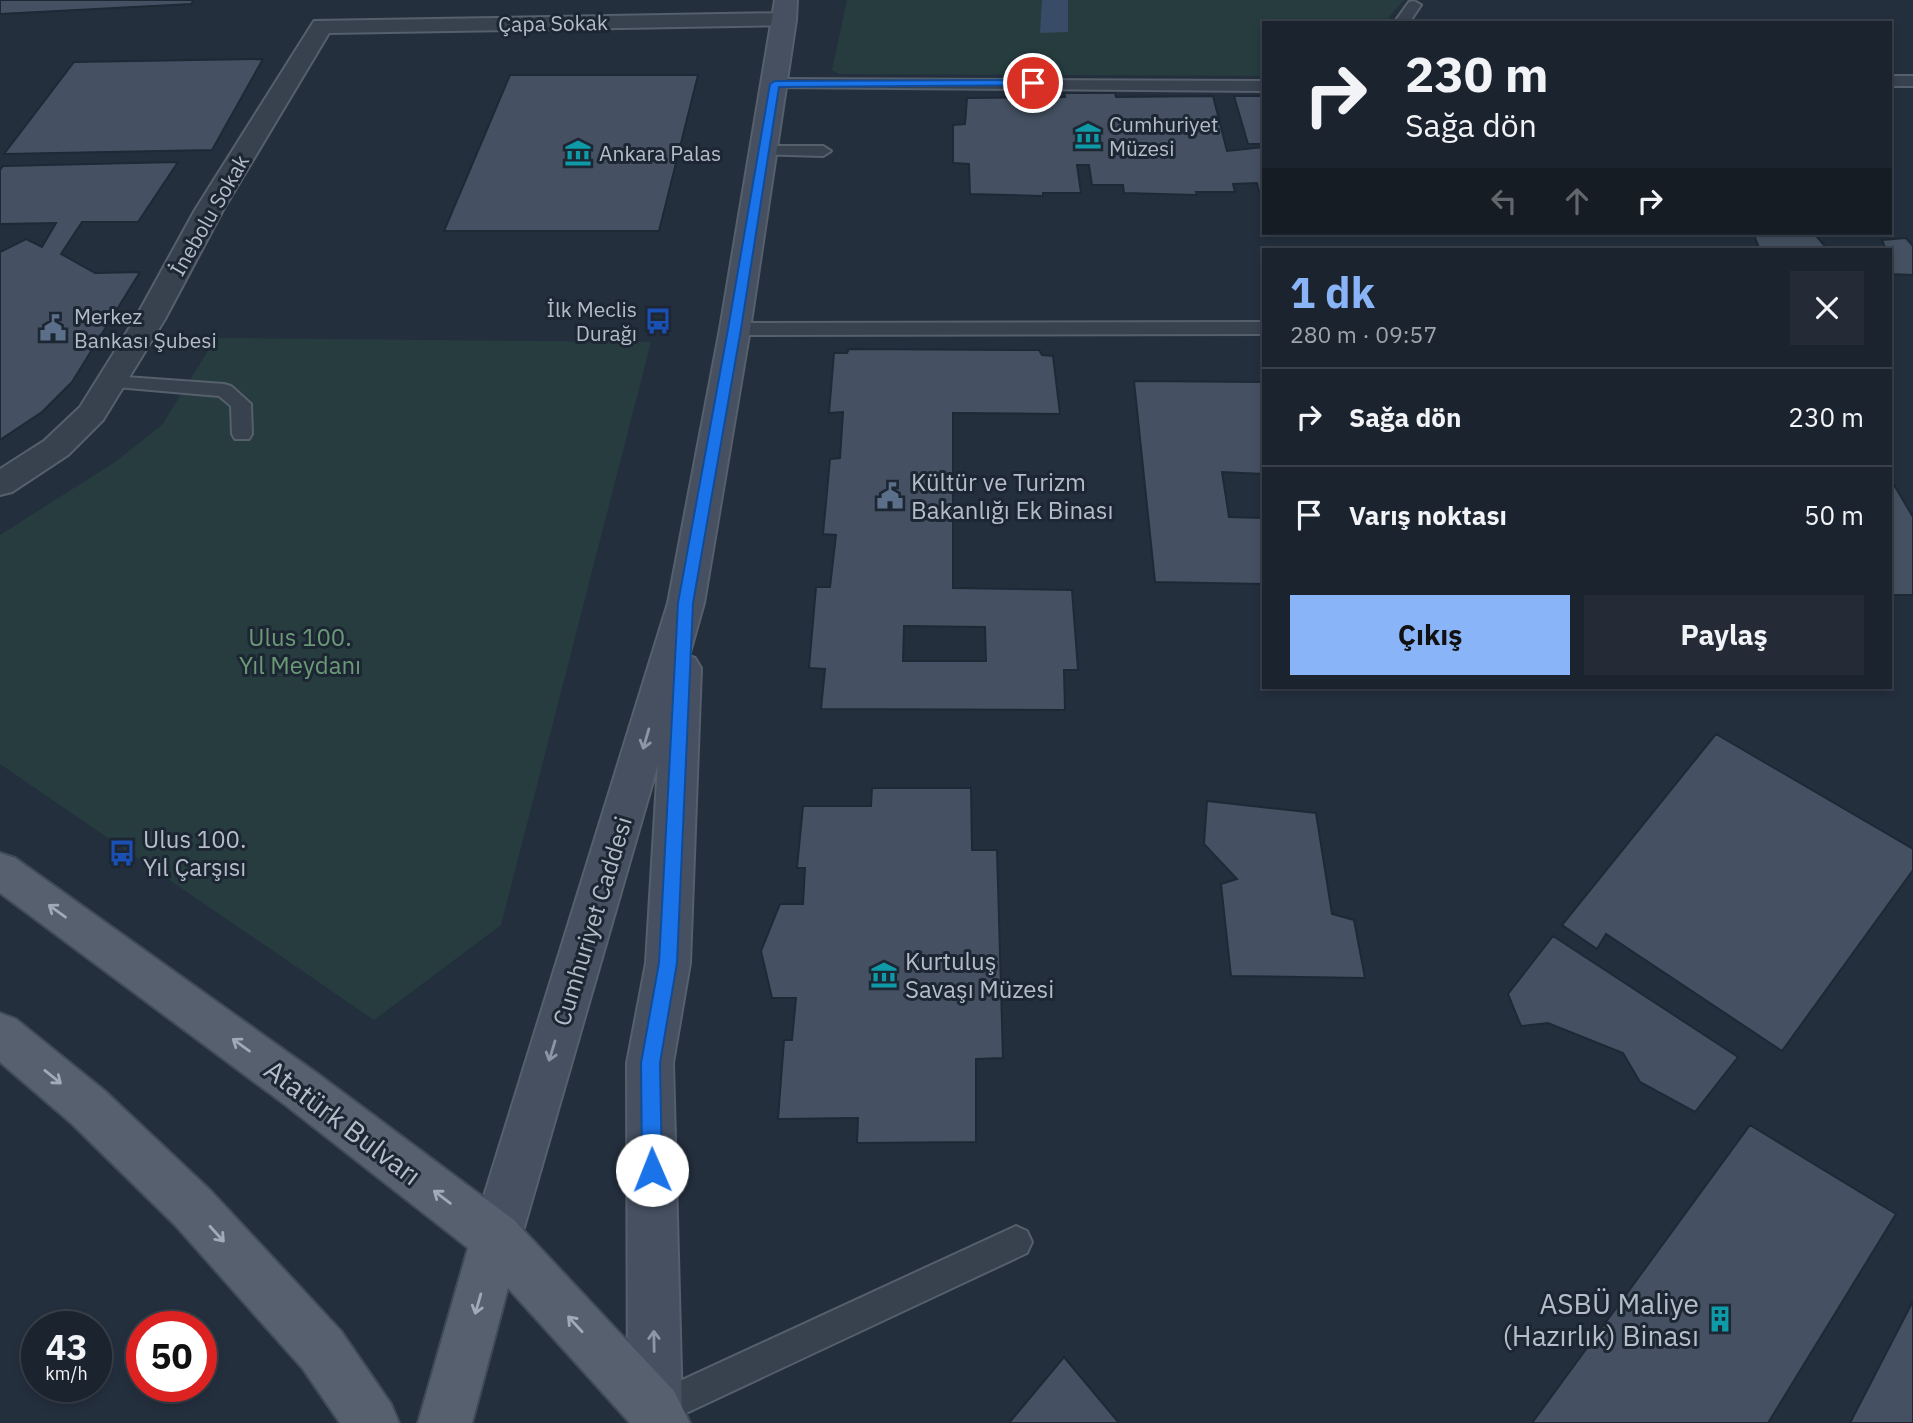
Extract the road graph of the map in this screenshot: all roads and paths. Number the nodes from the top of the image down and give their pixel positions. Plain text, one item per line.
1 (1413, 5) dead end
2 (785, 10) edge
3 (1402, 21) edge
4 (322, 26) joint
5 (1892, 81) edge
6 (1913, 81) edge
7 (775, 84) junction
8 (1262, 86) edge
9 (763, 151) junction
10 (822, 151) dead end
11 (1262, 328) edge
12 (735, 329) junction
13 (112, 382) junction
14 (242, 434) dead end
15 (0, 484) edge
16 (685, 603) junction
17 (0, 870) edge
18 (0, 1034) edge
19 (496, 1238) junction
20 (1016, 1242) dead end
21 (658, 1418) edge
22 (372, 1423) edge
23 (445, 1423) edge

1 - 3 lane
2 - 4 street, Çapa Sokak
2 - 7 main road, Cumhuriyet Caddesi
4 - 13 street, İnebolu Sokak
5 - 6 lane
7 - 8 lane
7 - 9 main road, Cumhuriyet Caddesi
9 - 10 lane
9 - 12 main road, Cumhuriyet Caddesi
11 - 12 lane
12 - 16 main road, Cumhuriyet Caddesi
13 - 14 lane
13 - 15 street, İnebolu Sokak
16 -> 19 main road, Cumhuriyet Caddesi
21 -> 16 main road, Cumhuriyet Caddesi
19 -> 17 main road, Atatürk Bulvarı
18 -> 22 main road
21 -> 19 main road, Atatürk Bulvarı
19 -> 23 main road
20 - 21 lane

